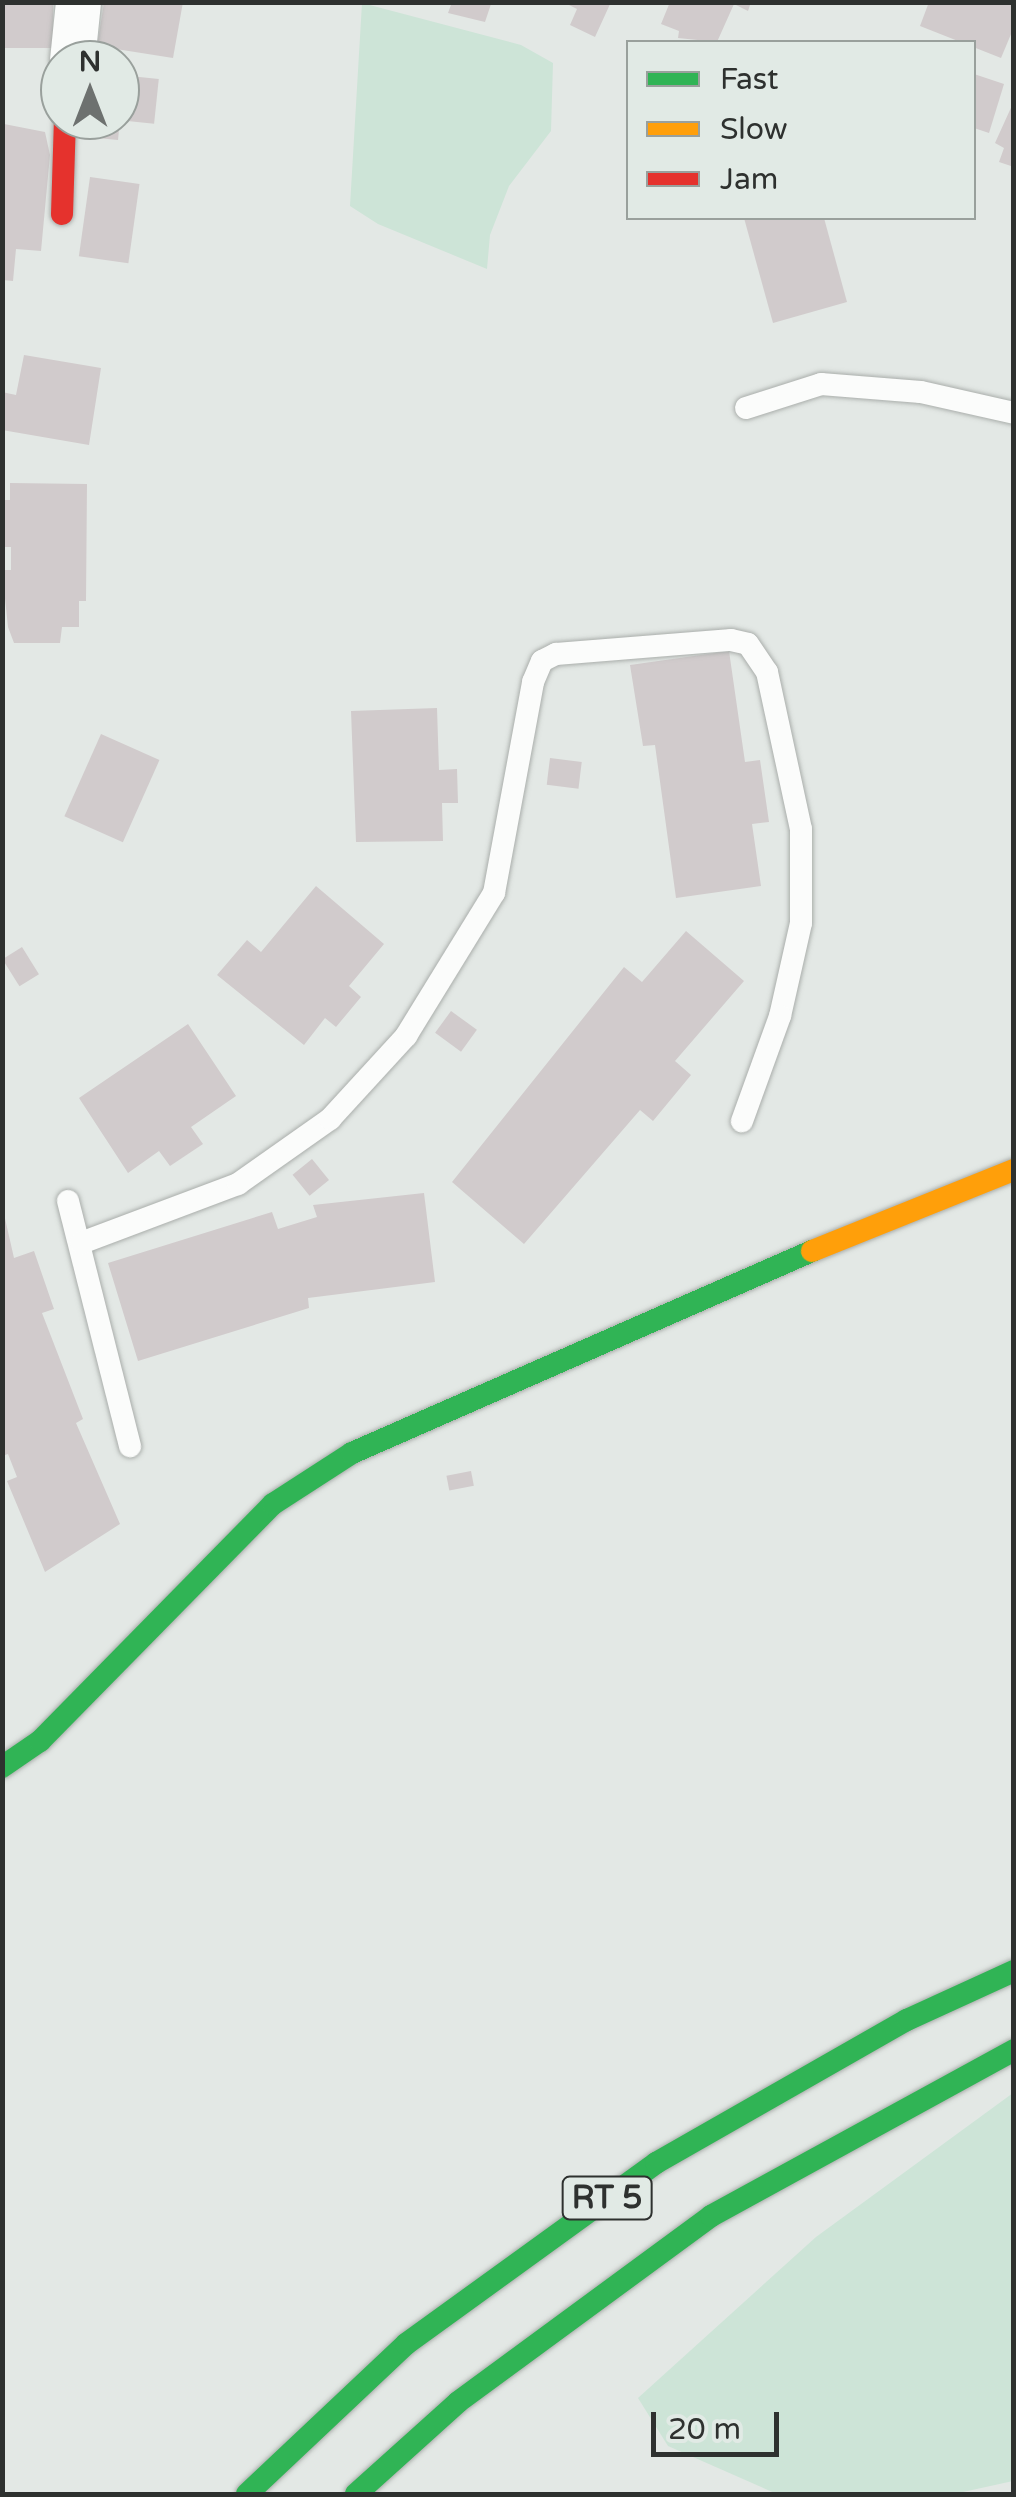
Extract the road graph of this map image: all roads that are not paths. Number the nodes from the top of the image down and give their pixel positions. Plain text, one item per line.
1 (78, 2) edge
2 (74, 40) edge
3 (65, 140) edge
4 (62, 214) dead end
5 (746, 408) dead end
6 (1014, 412) edge
7 (742, 1121) dead end
8 (1014, 1170) edge
9 (68, 1202) dead end
10 (80, 1243) junction
11 (130, 1446) dead end
12 (2, 1767) edge
13 (1014, 1971) edge
14 (1014, 2050) edge
15 (247, 2494) edge
16 (356, 2494) edge

1 - 2 street
3 - 4 main road
5 - 6 lane
7 - 10 lane
8 - 12 main road
9 - 10 lane
10 - 11 lane
13 - 15 main road, RT 5
14 - 16 main road, RT 5

